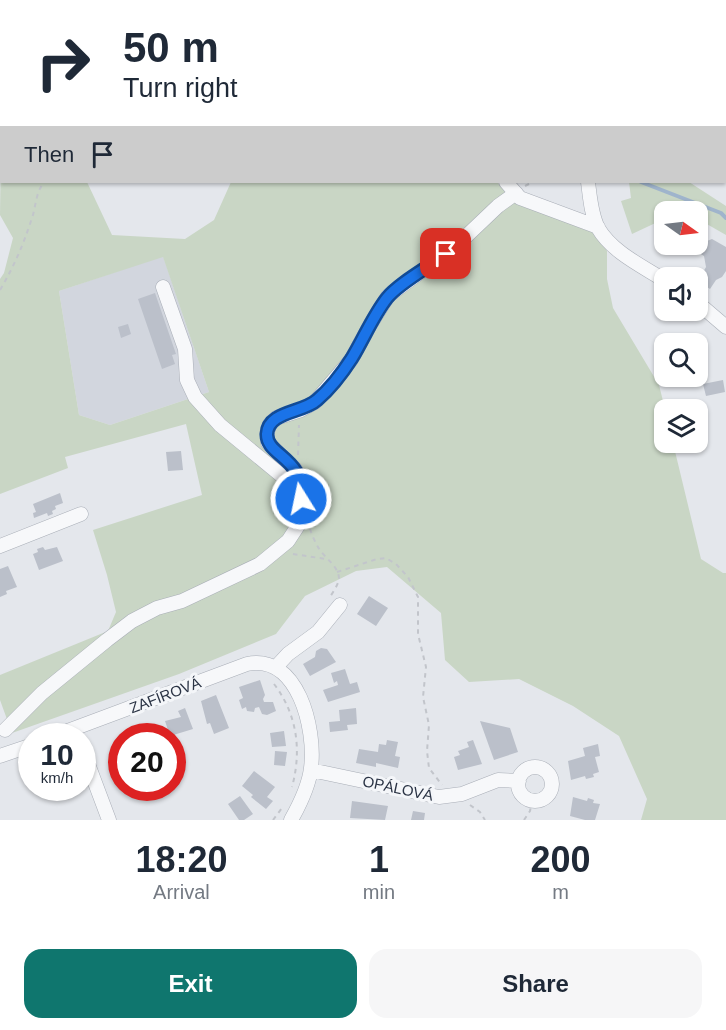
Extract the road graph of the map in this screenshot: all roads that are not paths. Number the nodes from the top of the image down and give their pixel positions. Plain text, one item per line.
1 (507, 183) edge
2 (588, 183) edge
3 (516, 193) junction
4 (598, 227) junction
5 (654, 273) edge
6 (163, 287) dead end
7 (708, 312) edge
8 (726, 327) edge
9 (302, 504) junction
10 (81, 514) dead end
11 (0, 546) edge
12 (334, 603) road end
13 (276, 667) junction
14 (96, 725) edge
15 (5, 730) dead end
16 (18, 750) edge
17 (0, 756) edge
18 (311, 770) junction
19 (519, 781) junction
20 (96, 785) edge
21 (109, 820) edge
22 (291, 820) edge

1 - 3 street
2 - 4 street
3 - 4 street
3 - 9 street
4 - 5 street
6 - 9 street
7 - 8 street
9 - 15 street
10 - 11 street
12 - 13 street
13 - 14 street, ZAFÍROVÁ
13 - 18 street
16 - 17 street
18 - 19 street, OPÁLOVÁ
18 - 22 street
19 - 19 street, OPÁLOVÁ
20 - 21 street

